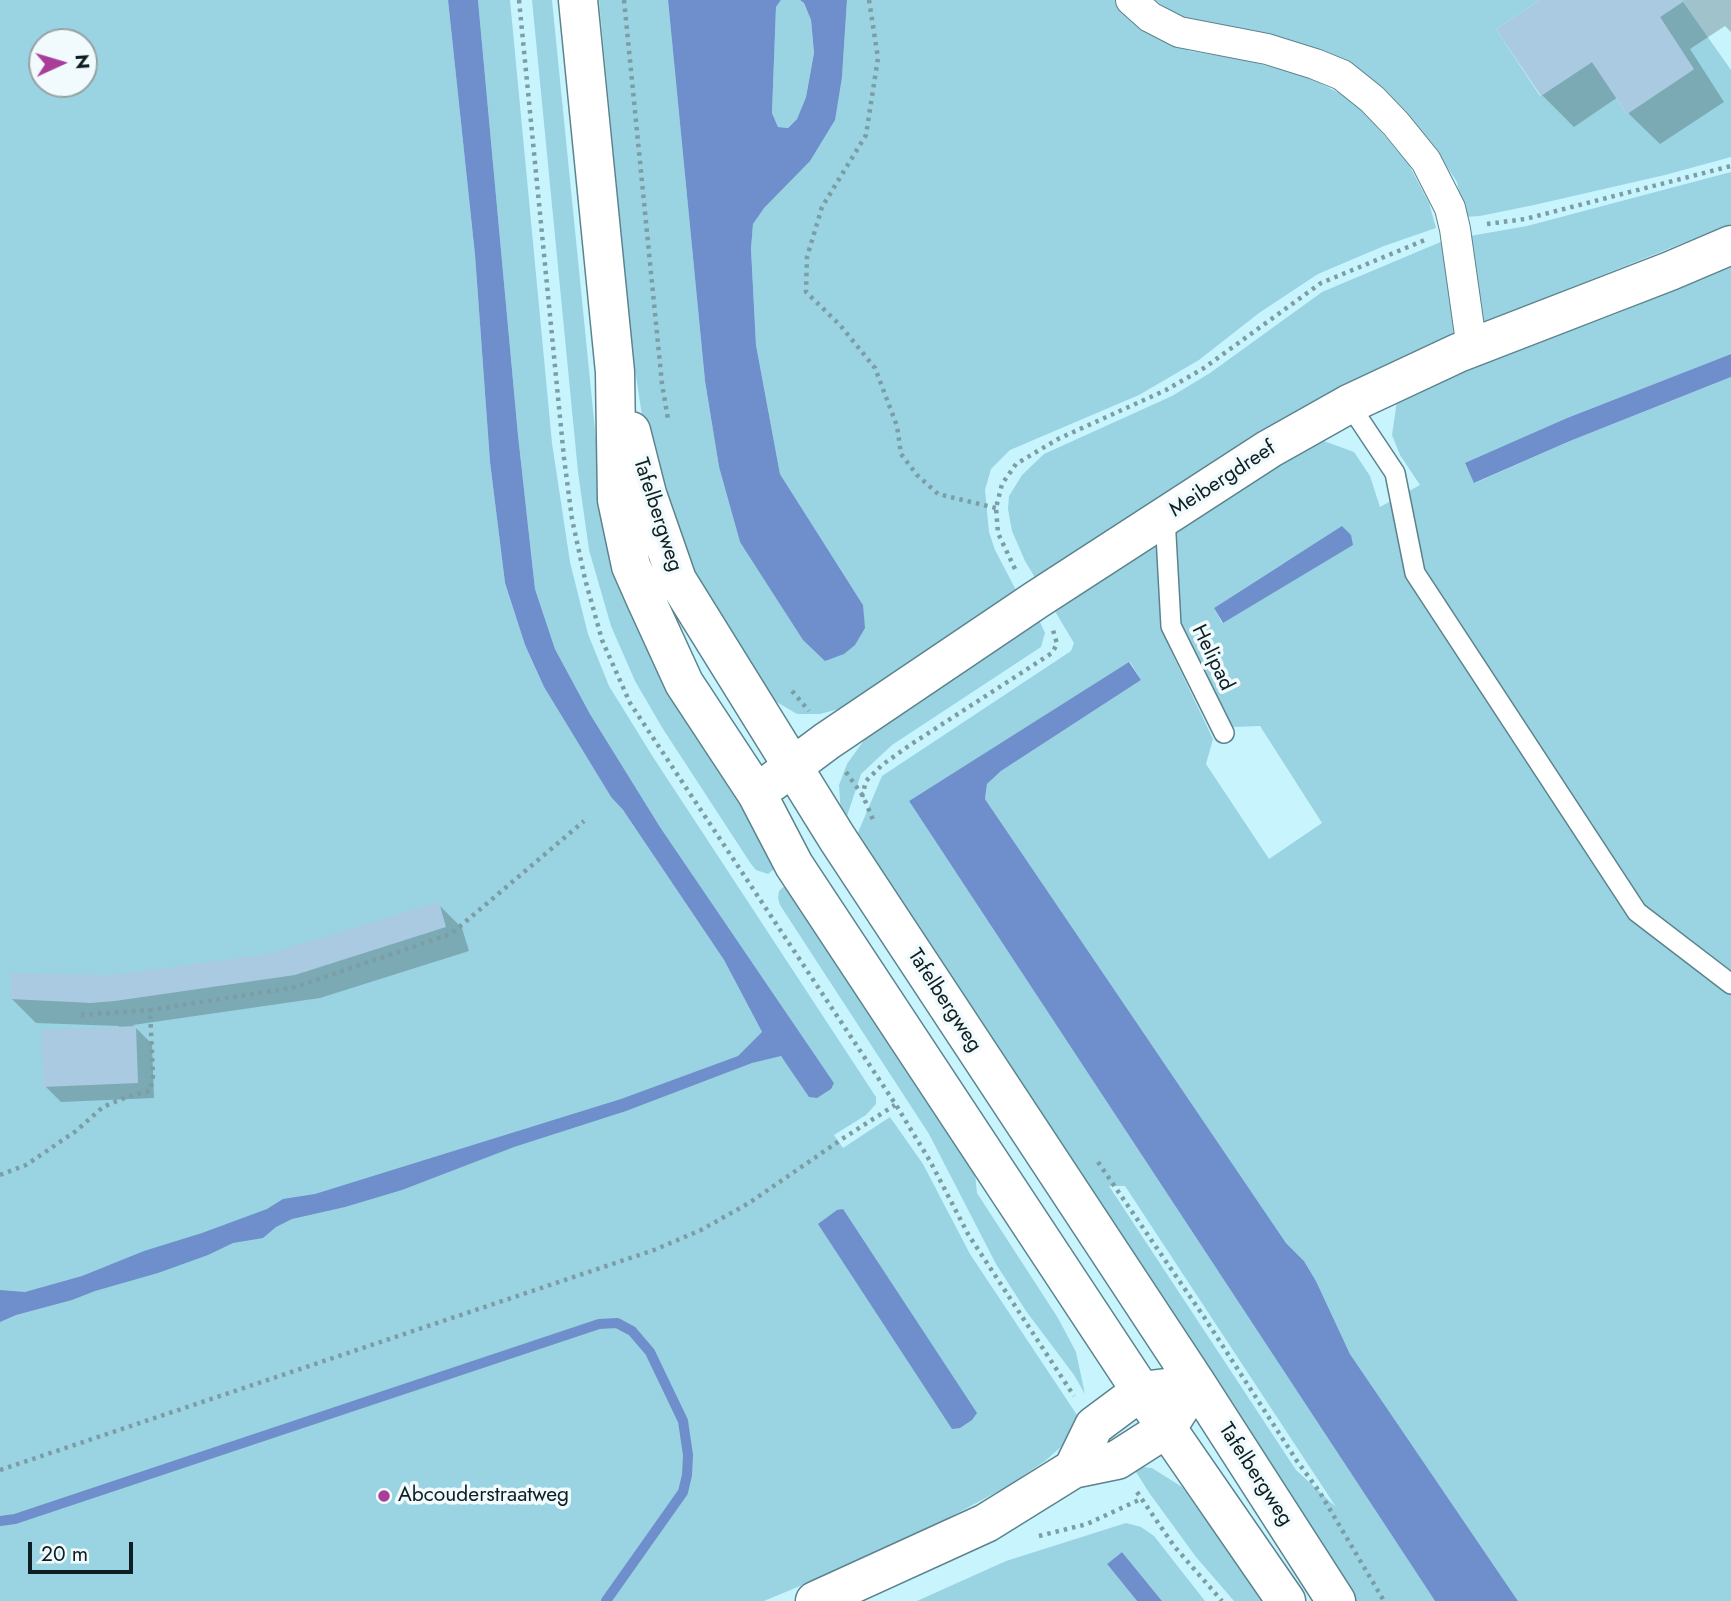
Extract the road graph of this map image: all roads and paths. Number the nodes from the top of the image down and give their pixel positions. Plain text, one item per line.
1 (578, 0) edge
2 (624, 0) edge
3 (869, 0) edge
4 (1131, 0) edge
5 (1731, 166) edge
6 (1455, 229) junction
7 (1731, 245) edge
8 (1472, 349) junction
9 (615, 372) junction
10 (1349, 404) junction
11 (669, 429) dead end
12 (996, 508) junction
13 (1165, 517) junction
14 (1018, 576) dead end
15 (785, 682) dead end
16 (1224, 733) dead end
17 (827, 741) junction
18 (910, 744) dead end
19 (792, 767) junction
20 (757, 794) junction
21 (584, 821) dead end
22 (1731, 984) edge
23 (150, 1010) junction
24 (80, 1015) dead end
25 (895, 1105) dead end
26 (0, 1175) edge
27 (1196, 1383) junction
28 (1141, 1391) junction
29 (1167, 1428) junction
30 (1117, 1461) junction
31 (0, 1469) edge
32 (1073, 1469) junction
33 (815, 1601) edge
34 (1222, 1601) edge
35 (1286, 1601) edge
36 (1335, 1601) edge

1 - 9 street, Tafelbergweg
2 - 11 path
3 - 12 path
4 - 6 street
5 - 6 path
6 - 8 street
6 - 12 path
7 - 8 street, Meibergdreef
8 - 10 street, Meibergdreef
9 - 19 street, Tafelbergweg
9 - 20 street, Tafelbergweg
10 - 13 street, Meibergdreef
10 - 22 lane
12 - 14 path
13 - 16 lane, Helipad
13 - 17 street, Meibergdreef
15 - 17 path
17 - 18 path
17 - 19 street, Meibergdreef
19 - 20 street, Meibergdreef
19 - 27 street, Tafelbergweg
20 - 28 street, Tafelbergweg
21 - 23 path
23 - 24 path
23 - 26 path
25 - 31 path
27 - 28 street
27 - 29 street
27 - 36 street, Tafelbergweg
28 - 29 street, Tafelbergweg
28 - 32 street
29 - 30 street
29 - 35 street, Tafelbergweg
30 - 32 street
30 - 34 path
32 - 33 street

